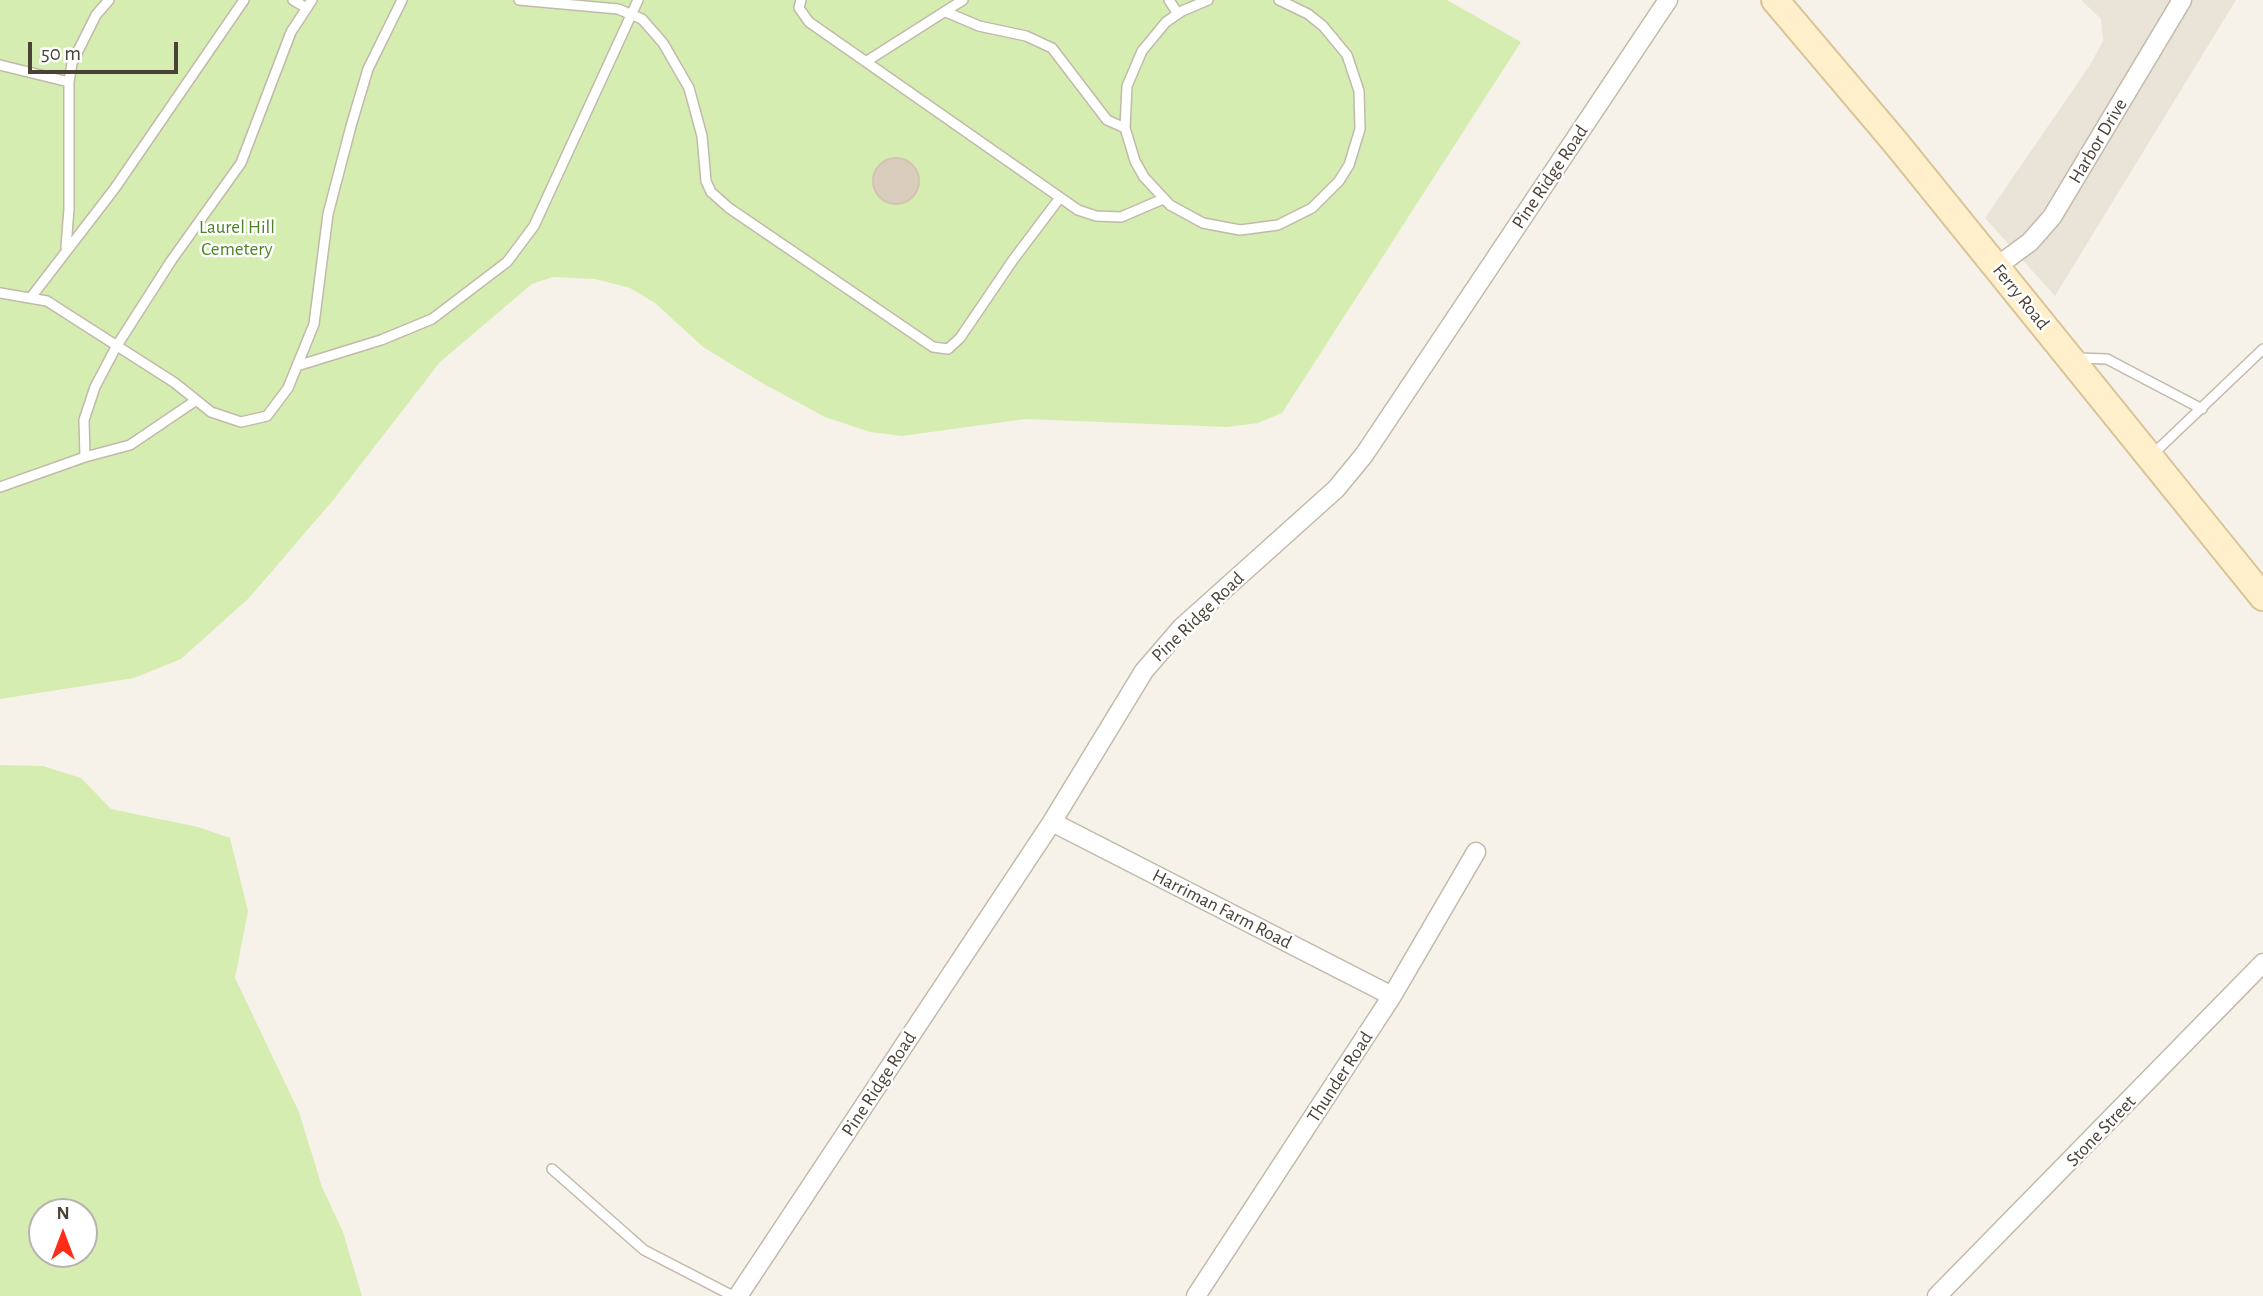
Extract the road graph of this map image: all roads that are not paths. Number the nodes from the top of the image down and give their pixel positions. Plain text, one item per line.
1 (244, 0) edge
2 (293, 0) edge
3 (402, 0) edge
4 (519, 0) edge
5 (638, 0) edge
6 (801, 0) edge
7 (963, 0) edge
8 (1169, 0) edge
9 (1208, 0) edge
10 (1279, 0) edge
11 (1668, 0) edge
12 (1775, 0) edge
13 (2182, 0) edge
14 (106, 1) edge
15 (308, 4) edge
16 (946, 12) junction
17 (632, 13) junction
18 (1178, 14) junction
19 (867, 61) junction
20 (0, 65) edge
21 (69, 82) junction
22 (1125, 128) junction
23 (1059, 199) junction
24 (1163, 199) junction
25 (65, 248) junction
26 (1996, 267) junction
27 (0, 293) edge
28 (32, 296) junction
29 (116, 347) junction
30 (2263, 349) edge
31 (2071, 359) junction
32 (300, 365) junction
33 (195, 401) junction
34 (2202, 409) junction
35 (2151, 456) junction
36 (85, 457) junction
37 (0, 487) edge
38 (2263, 597) edge
39 (1052, 822) junction
40 (1476, 852) dead end
41 (2263, 963) edge
42 (1392, 996) junction
43 (552, 1169) dead end
44 (736, 1296) edge
45 (1196, 1296) edge
46 (1937, 1296) edge

1 - 25 lane
2 - 15 lane
3 - 32 lane
4 - 17 lane
5 - 17 lane
6 - 19 lane
7 - 16 lane
8 - 18 lane
9 - 18 lane
10 - 24 lane
11 - 39 street, Pine Ridge Road
12 - 26 main road, Ferry Road
13 - 26 street, Harbor Drive
14 - 21 lane
15 - 29 lane
16 - 19 lane
16 - 22 lane
17 - 23 lane
17 - 32 lane
18 - 22 lane
19 - 23 lane
20 - 21 lane
21 - 25 lane
22 - 24 lane
23 - 24 lane
25 - 28 lane
26 - 31 main road, Ferry Road
27 - 28 lane
28 - 29 lane
29 - 33 lane
29 - 36 lane
30 - 34 lane
31 - 34 lane
31 - 35 main road, Ferry Road
32 - 33 lane
33 - 36 lane
34 - 35 lane
35 - 38 main road, Ferry Road
36 - 37 lane
39 - 42 street, Harriman Farm Road
39 - 44 street, Pine Ridge Road
40 - 42 street, Thunder Road
41 - 46 street, Stone Street
42 - 45 street, Thunder Road
43 - 44 lane

